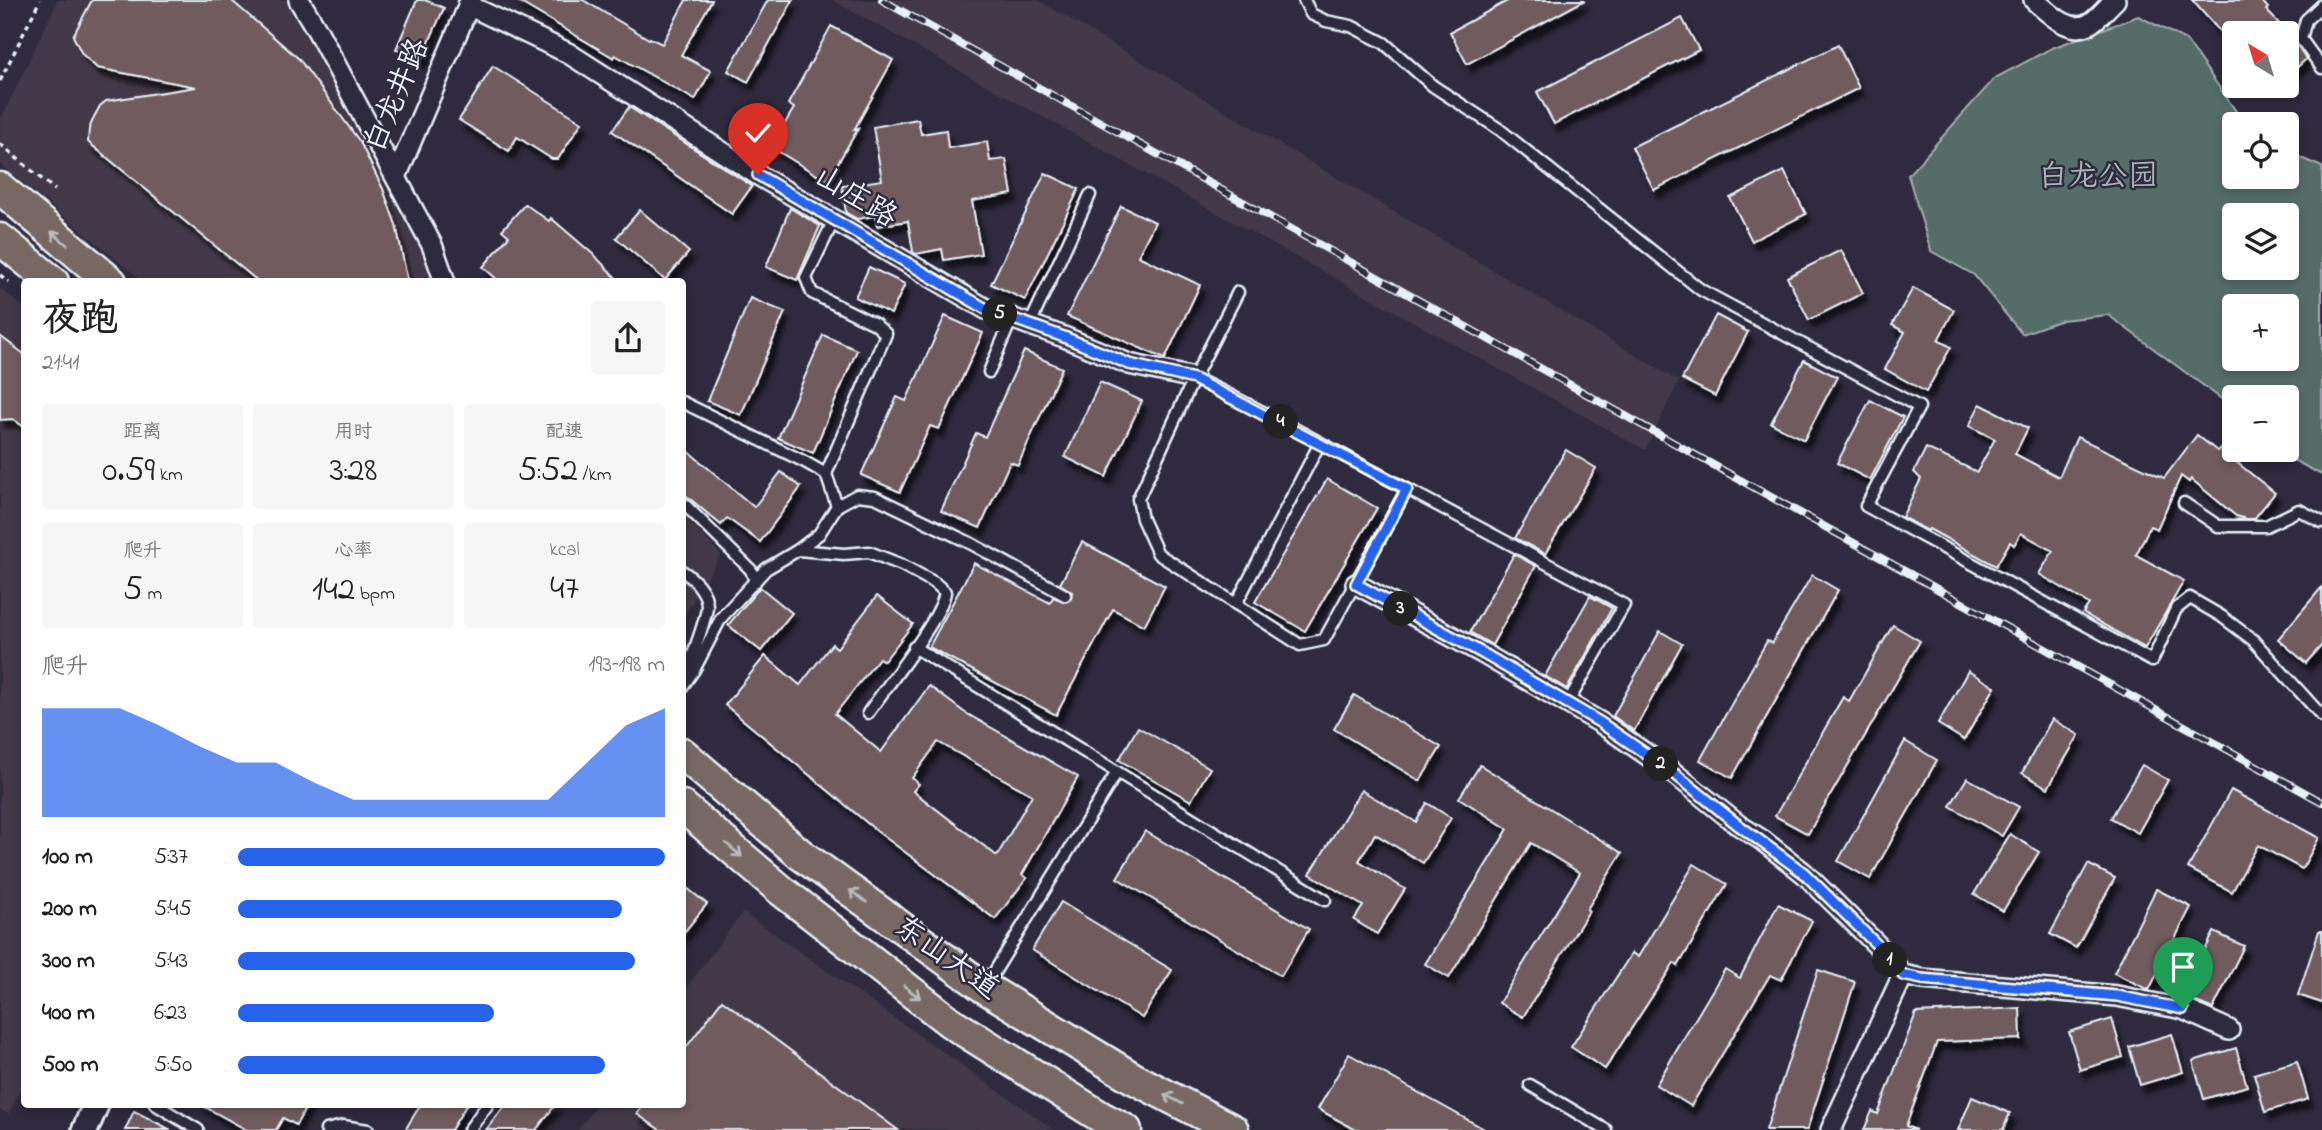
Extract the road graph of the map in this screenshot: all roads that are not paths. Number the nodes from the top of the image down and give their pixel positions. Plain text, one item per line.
1 (299, 0) edge
2 (1304, 0) edge
3 (2034, 0) edge
4 (2115, 0) edge
5 (470, 3) edge
6 (2322, 5) edge
7 (2322, 68) edge
8 (396, 177) junction
9 (0, 188) edge
10 (1090, 195) dead end
11 (834, 220) junction
12 (0, 239) edge
13 (48, 278) edge
14 (106, 278) edge
15 (444, 278) edge
16 (1238, 292) dead end
17 (1021, 321) junction
18 (989, 372) dead end
19 (1194, 379) junction
20 (686, 404) edge
21 (1320, 443) junction
22 (825, 474) junction
23 (1407, 489) junction
24 (2184, 503) dead end
25 (686, 506) edge
26 (837, 506) junction
27 (2322, 522) edge
28 (798, 551) junction
29 (686, 574) edge
30 (755, 582) junction
31 (1356, 584) junction
32 (1065, 595) dead end
33 (1236, 604) junction
34 (914, 647) junction
35 (686, 673) edge
36 (686, 680) edge
37 (1567, 704) junction
38 (868, 713) dead end
39 (2322, 716) edge
40 (686, 756) edge
41 (1117, 772) junction
42 (686, 809) edge
43 (1325, 900) dead end
44 (1903, 975) junction
45 (985, 988) junction
46 (2229, 1030) dead end
47 (1530, 1085) dead end
48 (94, 1108) edge
49 (162, 1108) edge
50 (485, 1108) edge
51 (1106, 1126) edge
52 (85, 1130) edge
53 (198, 1130) edge
54 (326, 1130) edge
55 (368, 1130) edge
56 (469, 1130) edge
57 (1233, 1130) edge
58 (1606, 1130) edge
59 (1831, 1130) edge

1 - 8 street
2 - 39 lane
3 - 4 street
5 - 8 street, 白龙井路
5 - 11 street, 山庄路
6 - 7 lane
8 - 15 street
14 -> 9 main road
10 - 17 lane
11 - 17 street, 山庄路
11 - 22 lane
12 - 13 main road
16 - 19 lane
17 - 18 lane
17 - 19 street, 山庄路
19 - 21 lane
19 - 33 lane
20 - 22 lane
21 - 23 lane
21 - 33 lane
22 - 26 lane
23 - 31 lane
23 - 37 lane
24 - 27 lane
25 - 30 lane
26 - 28 lane
26 - 32 lane
28 - 30 lane
28 - 34 lane
29 - 35 lane
30 - 36 lane
31 - 33 lane
31 - 37 street
34 - 38 lane
34 - 41 lane
37 - 44 street
45 -> 40 main road, 东山大道
41 - 43 lane
41 - 45 lane
42 -> 51 main road, 东山大道
44 - 46 street
44 - 59 street
57 -> 45 main road, 东山大道
47 - 58 lane
48 - 52 street
49 - 53 lane
50 - 56 lane
54 - 55 lane

